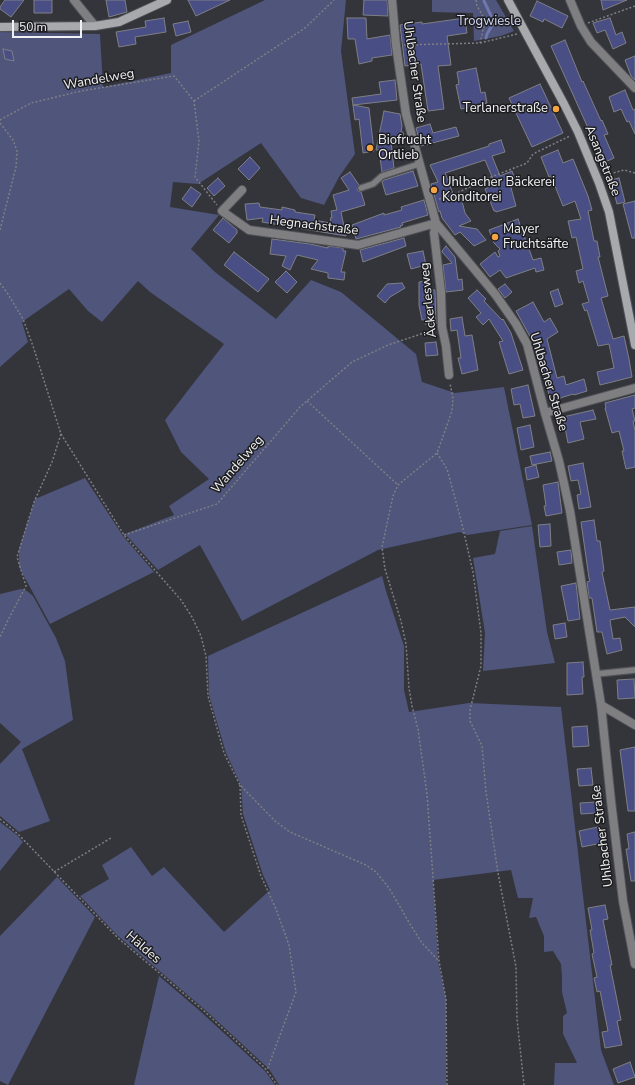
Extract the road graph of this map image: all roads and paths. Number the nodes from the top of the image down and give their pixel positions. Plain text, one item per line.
1 (74, 0) edge
2 (167, 0) edge
3 (334, 0) edge
4 (392, 0) edge
5 (476, 0) edge
6 (508, 0) edge
7 (570, 0) edge
8 (635, 6) edge
9 (95, 26) junction
10 (581, 26) junction
11 (0, 27) edge
12 (525, 32) junction
13 (480, 43) junction
14 (396, 45) junction
15 (635, 88) edge
16 (194, 101) junction
17 (0, 122) edge
18 (578, 132) junction
19 (419, 164) junction
20 (635, 173) edge
21 (597, 178) junction
22 (361, 188) dead end
23 (242, 190) dead end
24 (431, 202) junction
25 (222, 211) junction
26 (436, 223) junction
27 (0, 230) edge
28 (0, 283) edge
29 (442, 327) junction
30 (635, 345) edge
31 (449, 375) joint
32 (635, 388) edge
33 (307, 401) junction
34 (544, 413) junction
35 (61, 434) junction
36 (437, 453) junction
37 (398, 485) junction
38 (124, 535) junction
39 (0, 638) edge
40 (635, 670) edge
41 (596, 674) junction
42 (601, 705) junction
43 (635, 725) edge
44 (240, 785) junction
45 (0, 819) edge
46 (111, 838) dead end
47 (54, 872) junction
48 (439, 961) junction
49 (635, 964) edge
50 (267, 1070) junction
51 (277, 1085) edge
52 (448, 1085) edge
53 (524, 1085) edge

1 - 9 street
2 - 9 street
3 - 16 path
4 - 14 street, Uhlbacher Straße
5 - 13 path
6 - 12 street, Asangstraße
7 - 10 street
8 - 10 path
9 - 11 street
10 - 15 street
12 - 13 path
12 - 18 street, Asangstraße
13 - 14 path
14 - 19 street, Uhlbacher Straße
16 - 17 path, Wandelweg
16 - 25 path
17 - 27 path
18 - 21 street, Asangstraße
18 - 24 path
19 - 22 lane
19 - 24 street, Uhlbacher Straße
20 - 21 path
21 - 30 street, Asangstraße
23 - 25 street
24 - 26 street, Uhlbacher Straße
25 - 26 street, Hegnachstraße
26 - 29 street, Äckerlesweg
26 - 34 street, Uhlbacher Straße
28 - 35 path
29 - 31 street, Äckerlesweg
29 - 33 path, Wandelweg
31 - 36 path
32 - 34 street
33 - 37 path
33 - 38 path, Wandelweg
34 - 41 street, Uhlbacher Straße
35 - 38 path
35 - 39 path
36 - 37 path
36 - 53 path
37 - 48 path
38 - 44 path
40 - 41 lane
41 - 42 street, Uhlbacher Straße
42 - 43 street
42 - 49 street, Uhlbacher Straße
44 - 48 path
44 - 50 path
45 - 47 path, Häldes
46 - 47 path
47 - 50 path, Häldes
48 - 52 path
50 - 51 path, Häldes

